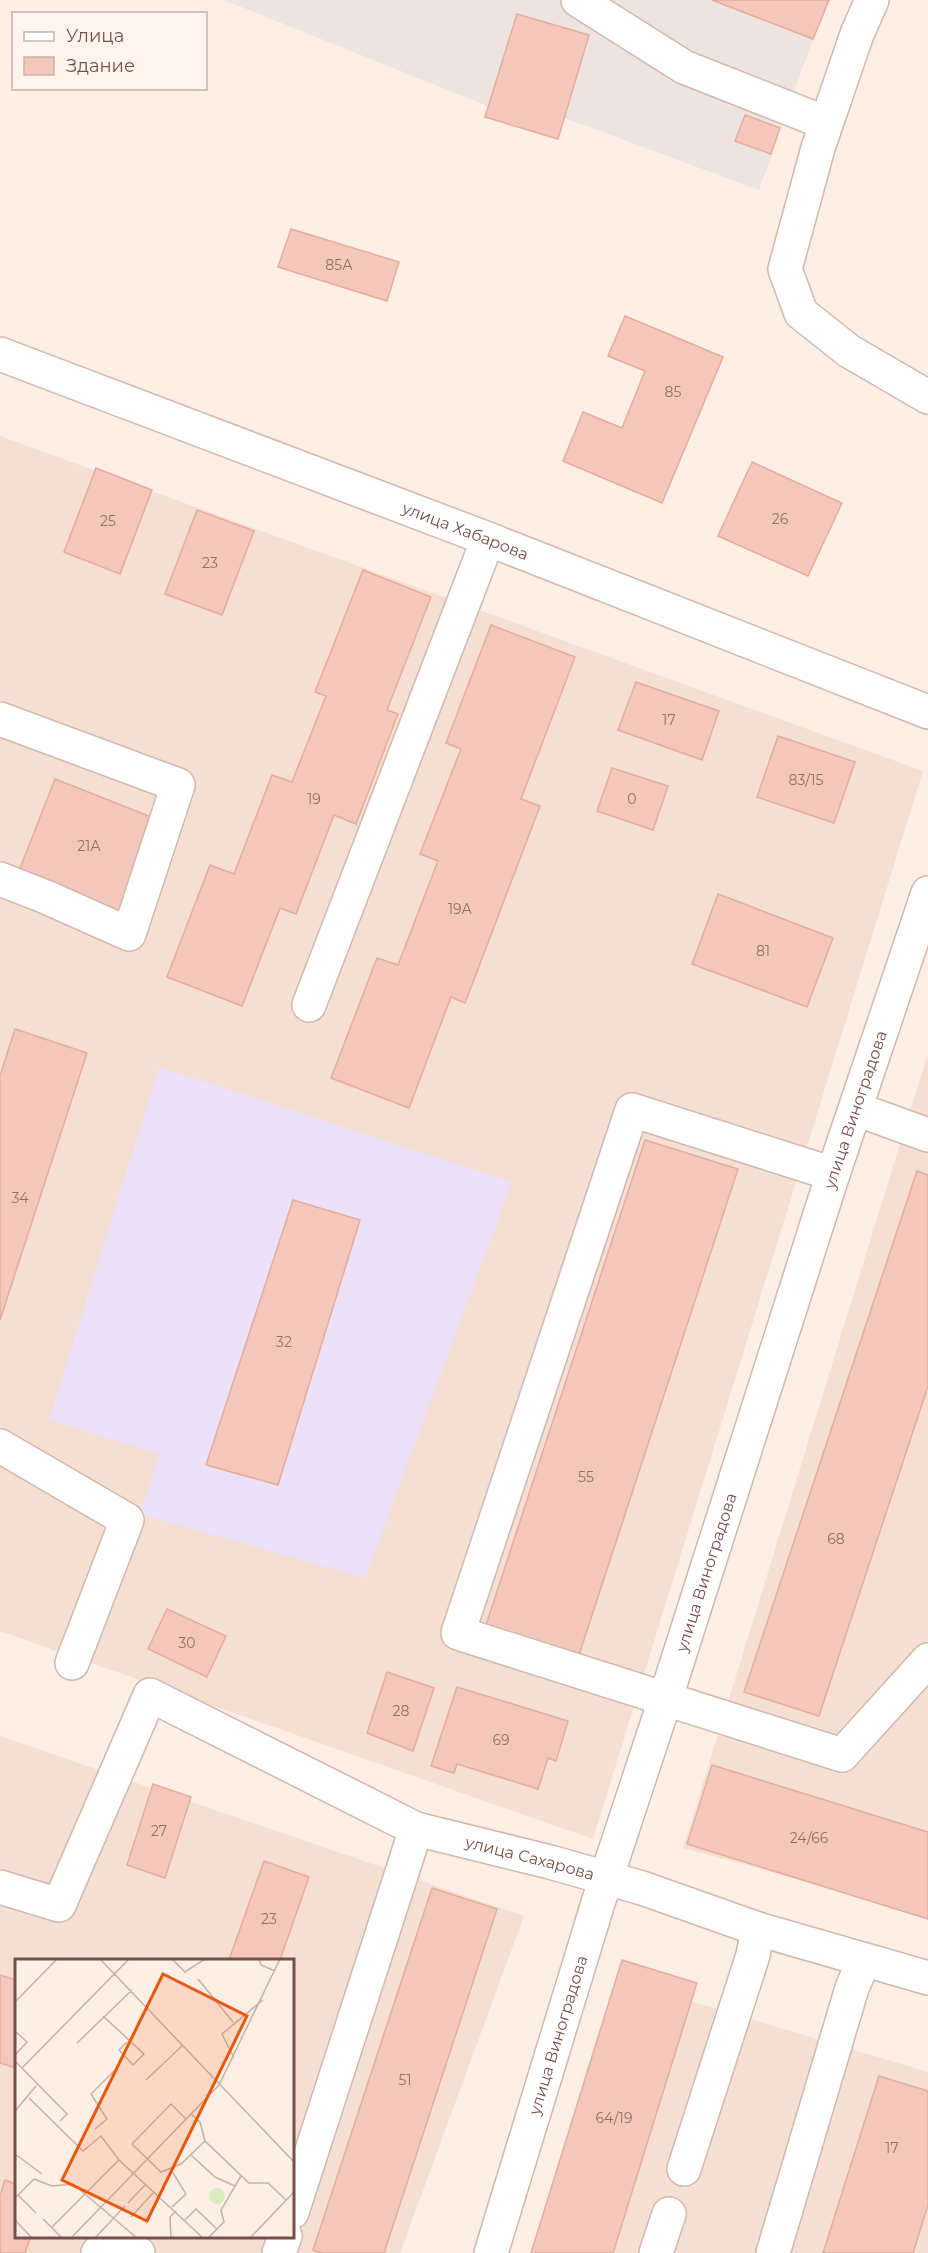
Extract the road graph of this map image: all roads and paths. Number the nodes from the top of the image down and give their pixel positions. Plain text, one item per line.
1 (578, 0) edge
2 (872, 0) edge
3 (826, 123) junction
4 (0, 354) edge
5 (928, 397) edge
6 (488, 539) junction
7 (928, 712) edge
8 (0, 719) edge
9 (0, 879) edge
10 (928, 893) edge
11 (309, 1005) dead end
12 (856, 1109) junction
13 (928, 1135) edge
14 (833, 1174) junction
15 (0, 1446) edge
16 (928, 1660) edge
17 (72, 1663) dead end
18 (917, 1691) edge
19 (666, 1697) junction
20 (416, 1829) junction
21 (606, 1879) junction
22 (0, 1887) edge
23 (758, 1929) junction
24 (864, 1960) junction
25 (928, 1978) edge
26 (684, 2169) dead end
27 (294, 2206) edge
28 (669, 2214) dead end
29 (284, 2238) edge
30 (98, 2253) edge
31 (138, 2253) edge
32 (279, 2253) edge
33 (491, 2253) edge
34 (656, 2253) edge
35 (773, 2253) edge

1 - 3 street
2 - 3 street
3 - 5 street
4 - 6 street, улица Хабарова
6 - 7 street, улица Хабарова
6 - 11 street
8 - 9 street
10 - 12 street, улица Виноградова
12 - 13 street
12 - 14 street, улица Виноградова
14 - 19 street, улица Виноградова
14 - 19 street
15 - 17 street
16 - 18 street
18 - 19 street
19 - 21 street, улица Виноградова
20 - 21 street, улица Сахарова
20 - 22 street, улица Сахарова
20 - 27 street
21 - 23 street, улица Сахарова
21 - 33 street, улица Виноградова
23 - 24 street, улица Сахарова
23 - 26 street
24 - 25 street, улица Сахарова
24 - 35 street
28 - 34 street
29 - 32 street
30 - 31 street

